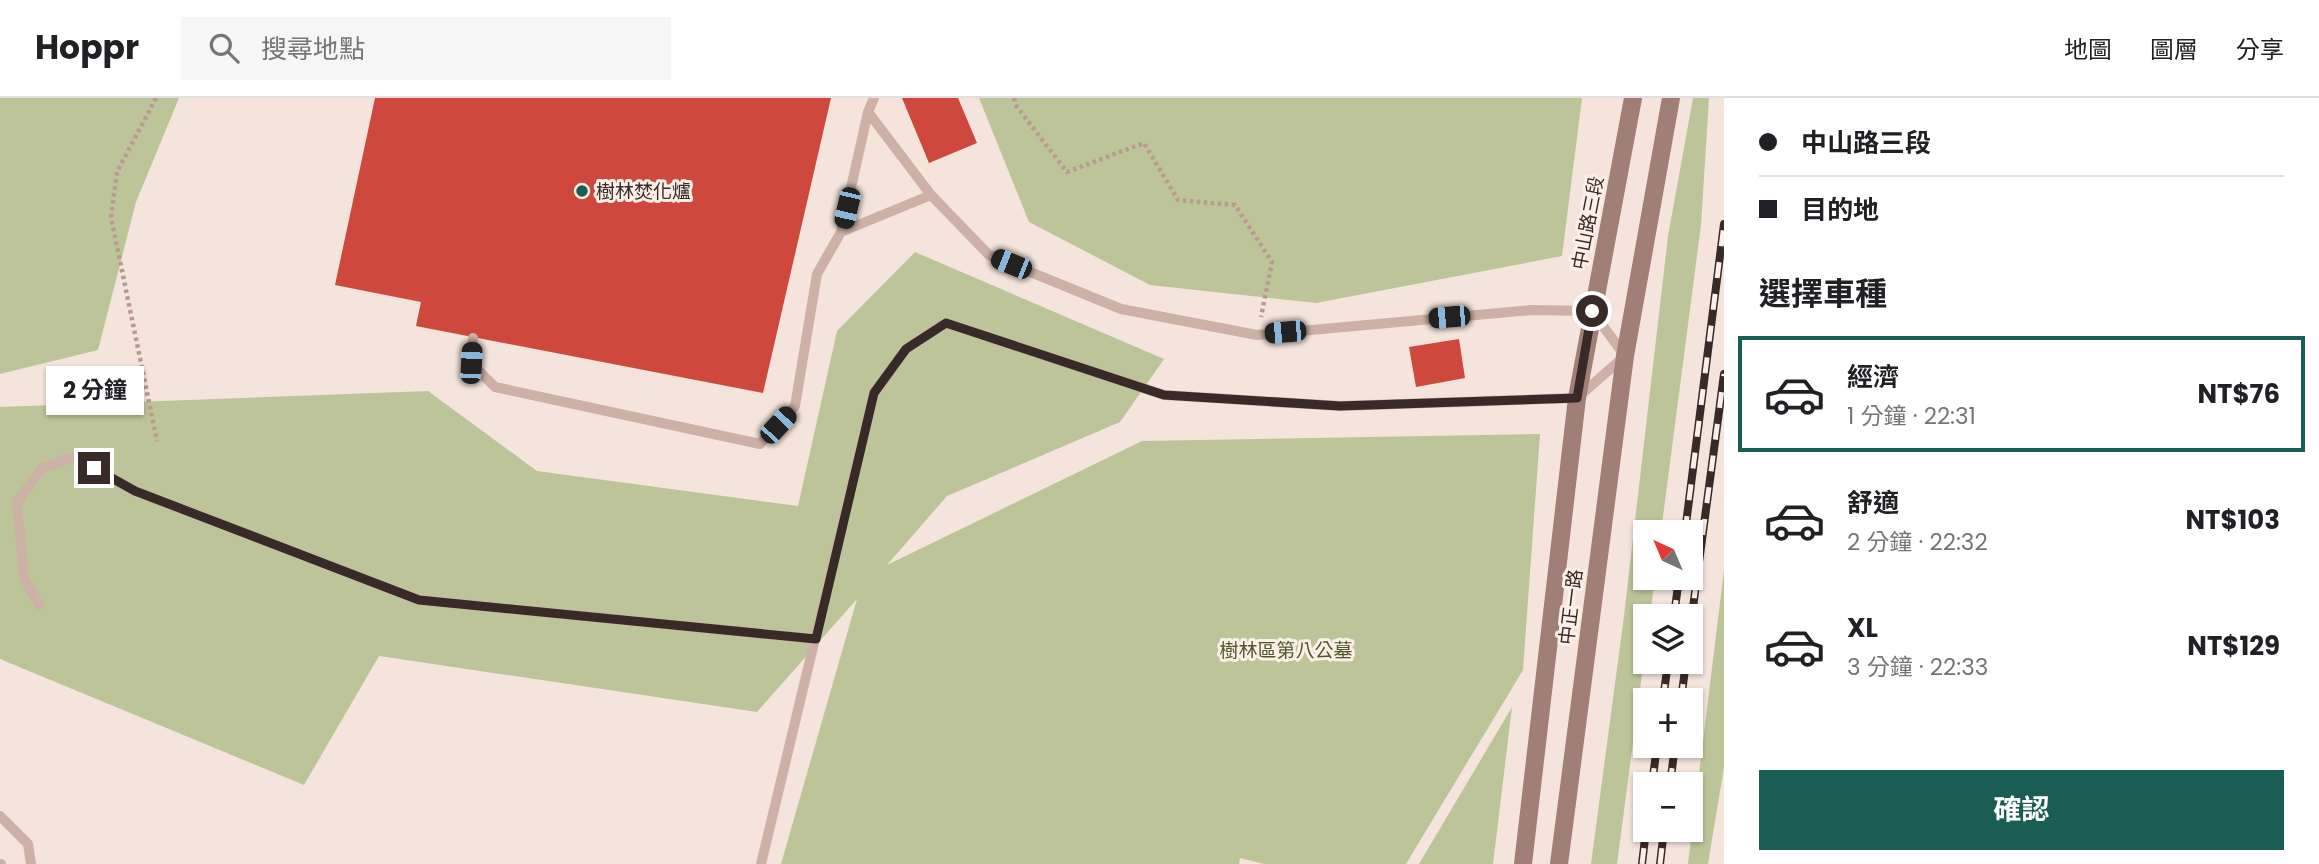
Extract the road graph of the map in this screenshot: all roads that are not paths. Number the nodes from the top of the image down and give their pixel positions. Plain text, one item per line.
1 (874, 98) edge
2 (1633, 98) edge
3 (1671, 98) edge
4 (868, 112) junction
5 (931, 195) junction
6 (841, 232) junction
7 (1592, 311) junction
8 (473, 338) dead end
9 (1625, 356) junction
10 (1577, 398) junction
11 (39, 605) dead end
12 (816, 639) junction
13 (0, 816) edge
14 (31, 864) edge
15 (761, 864) edge
16 (1523, 864) edge
17 (1559, 864) edge

1 - 4 lane
2 - 7 main road, 中山路三段
3 - 9 main road
4 - 5 lane
4 - 6 lane
5 - 6 lane
5 - 7 lane
6 - 8 lane
7 - 9 lane
7 - 10 main road, 中山路三段
9 - 10 lane
9 - 17 main road, 中正一路
10 - 12 lane
10 - 16 main road, 中正一路
11 - 12 lane
12 - 15 lane
13 - 14 lane

